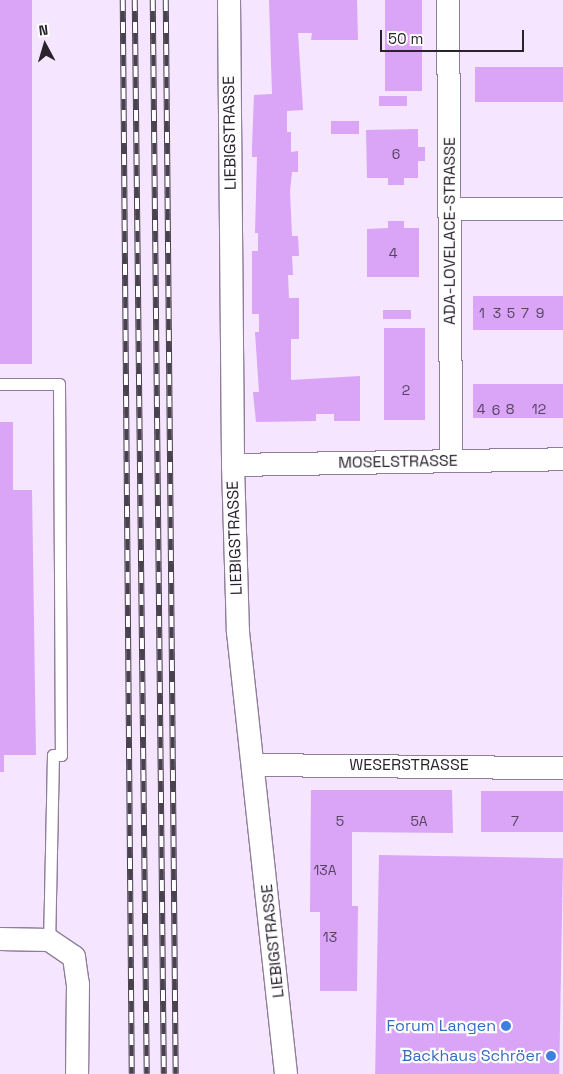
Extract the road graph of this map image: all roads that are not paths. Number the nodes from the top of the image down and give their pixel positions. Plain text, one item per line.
1 (229, 0) edge
2 (448, 0) edge
3 (450, 210) junction
4 (563, 210) edge
5 (0, 384) edge
6 (563, 459) edge
7 (451, 461) junction
8 (233, 465) junction
9 (254, 766) junction
10 (563, 768) edge
11 (0, 940) edge
12 (49, 940) junction
13 (77, 1074) edge
14 (286, 1074) edge

1 - 8 street, LIEBIGSTRASSE
2 - 3 street, ADA-LOVELACE-STRASSE
3 - 4 street
3 - 7 street, ADA-LOVELACE-STRASSE
5 - 12 lane
6 - 7 street, MOSELSTRASSE
7 - 8 street, MOSELSTRASSE
8 - 9 street, LIEBIGSTRASSE
9 - 10 street, WESERSTRASSE
9 - 14 street, LIEBIGSTRASSE
11 - 12 street
12 - 13 street

